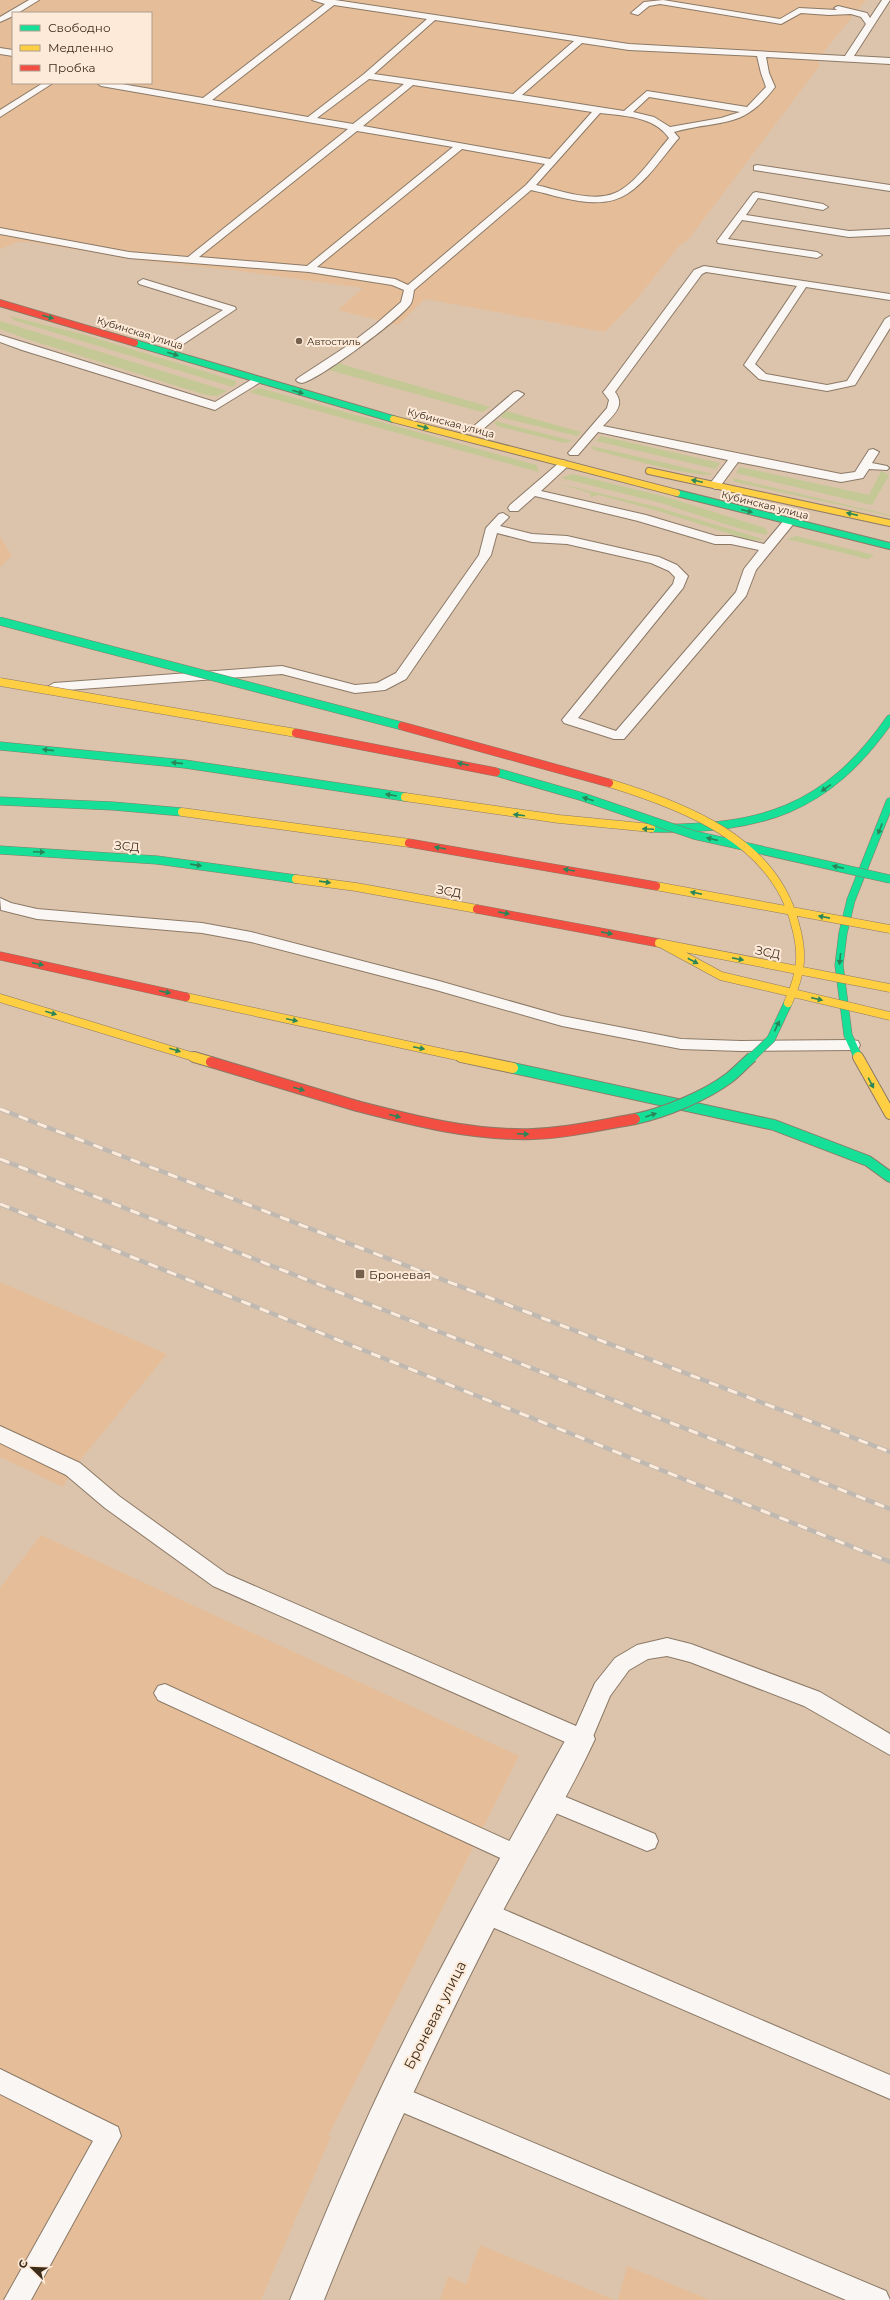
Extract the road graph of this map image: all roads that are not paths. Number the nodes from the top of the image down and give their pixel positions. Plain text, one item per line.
1 (35, 0) edge
2 (316, 0) edge
3 (886, 0) edge
4 (333, 2) junction
5 (824, 2) dead end
6 (14, 12) edge
7 (849, 12) junction
8 (12, 13) edge
9 (635, 13) dead end
10 (434, 17) junction
11 (0, 20) edge
12 (872, 24) junction
13 (580, 40) junction
14 (0, 51) edge
15 (12, 53) edge
16 (761, 53) junction
17 (849, 57) junction
18 (890, 61) edge
19 (367, 76) junction
20 (412, 82) junction
21 (47, 84) edge
22 (107, 84) edge
23 (515, 98) junction
24 (204, 101) junction
25 (598, 110) junction
26 (2, 111) edge
27 (748, 111) junction
28 (626, 114) junction
29 (309, 120) junction
30 (356, 128) junction
31 (670, 130) junction
32 (460, 146) junction
33 (552, 162) junction
34 (757, 168) dead end
35 (529, 187) junction
36 (890, 188) edge
37 (823, 207) dead end
38 (739, 217) junction
39 (0, 231) edge
40 (890, 232) edge
41 (817, 255) dead end
42 (192, 258) junction
43 (309, 268) junction
44 (143, 282) dead end
45 (803, 284) junction
46 (409, 289) junction
47 (890, 298) edge
48 (0, 303) edge
49 (890, 319) edge
50 (0, 338) edge
51 (174, 342) joint
52 (192, 347) dead end
53 (298, 379) joint
54 (258, 380) junction
55 (317, 384) dead end
56 (518, 394) dead end
57 (474, 427) joint
58 (596, 428) junction
59 (492, 432) dead end
60 (570, 452) joint
61 (873, 452) dead end
62 (588, 456) dead end
63 (735, 458) junction
64 (564, 464) junction
65 (866, 465) junction
66 (639, 468) dead end
67 (883, 468) dead end
68 (715, 485) junction
69 (532, 492) junction
70 (514, 508) dead end
71 (503, 517) dead end
72 (789, 522) junction
73 (890, 523) edge
74 (492, 528) junction
75 (890, 546) edge
76 (768, 549) junction
77 (0, 621) edge
78 (0, 682) edge
79 (0, 691) edge
80 (890, 719) edge
81 (0, 746) edge
82 (0, 801) edge
83 (890, 802) edge
84 (0, 850) edge
85 (890, 879) edge
86 (0, 903) edge
87 (890, 930) edge
88 (659, 943) junction
89 (0, 956) edge
90 (890, 988) edge
91 (0, 998) edge
92 (890, 1016) edge
93 (852, 1045) junction
94 (890, 1114) edge
95 (890, 1177) edge
96 (0, 1434) edge
97 (165, 1693) dead end
98 (581, 1739) junction
99 (890, 1745) edge
100 (549, 1800) junction
101 (647, 1842) dead end
102 (519, 1856) junction
103 (486, 1913) junction
104 (0, 2081) edge
105 (890, 2086) edge
106 (394, 2096) junction
107 (17, 2300) edge
108 (307, 2300) edge
109 (877, 2300) edge

1 - 6 lane
2 - 4 lane
3 - 12 lane
4 - 10 lane
4 - 24 lane
5 - 7 lane
7 - 9 lane
7 - 12 lane
8 - 11 lane
10 - 13 lane
10 - 19 lane
12 - 17 lane
13 - 16 lane
13 - 23 lane
14 - 15 lane
16 - 17 lane
16 - 27 lane
17 - 18 lane
19 - 20 lane
19 - 29 lane
20 - 23 lane
20 - 30 lane
21 - 26 lane
22 - 24 lane
23 - 25 lane
24 - 29 lane
25 - 28 lane
25 - 33 lane
27 - 28 lane
27 - 31 lane
28 - 31 lane
29 - 30 lane
30 - 32 lane
30 - 42 lane
31 - 35 lane
32 - 33 lane
32 - 43 lane
33 - 35 lane
34 - 36 lane
35 - 46 lane
37 - 38 lane
38 - 40 lane
38 - 41 lane
39 - 42 lane
42 - 43 lane
43 - 46 lane
44 - 51 lane
45 - 47 lane
45 - 49 lane
45 - 58 lane
46 - 53 lane
48 -> 54 main road, Кубинская улица
50 - 54 lane
51 - 52 main road, Кубинская улица
53 - 55 main road
54 -> 64 main road, Кубинская улица
56 - 57 lane
57 - 59 main road, Кубинская улица
58 - 60 lane
58 - 63 lane
60 - 62 main road
61 - 65 lane
63 - 65 lane
63 - 68 lane
64 - 69 lane
64 -> 72 main road, Кубинская улица
65 - 67 lane
68 -> 66 main road, Кубинская улица
73 -> 68 main road, Кубинская улица
69 - 70 lane
69 - 76 lane
71 - 74 lane
72 - 75 main road, Кубинская улица
72 - 76 lane
74 - 76 lane
74 - 79 lane
91 -> 77 main road, bridge
85 -> 78 main road, bridge
80 -> 81 main road
87 -> 82 main road, bridge
83 -> 93 main road
84 -> 88 main road, ЗСД
86 - 93 lane
88 -> 90 main road, ЗСД, bridge
88 -> 92 main road, bridge
89 -> 95 main road
93 -> 94 main road
96 - 98 lane
97 - 102 lane
98 - 99 lane
98 - 100 street, Броневая улица
100 - 101 lane
100 - 102 street, Броневая улица
102 - 103 street, Броневая улица
103 - 105 lane
103 - 106 street, Броневая улица
104 - 107 lane
106 - 108 street, Броневая улица
106 - 109 lane

